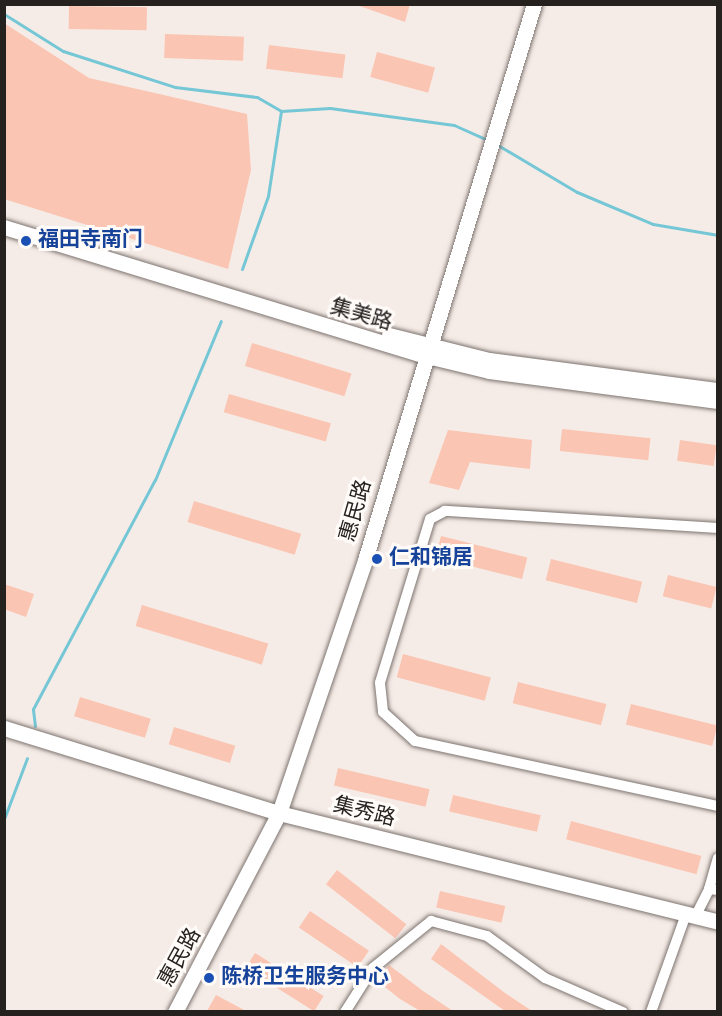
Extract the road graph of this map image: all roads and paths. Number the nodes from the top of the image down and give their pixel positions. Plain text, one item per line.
1 (534, 4) edge
2 (4, 218) edge
3 (4, 227) edge
4 (425, 350) junction
5 (717, 390) edge
6 (717, 401) edge
7 (717, 528) edge
8 (4, 728) edge
9 (717, 806) edge
10 (279, 813) junction
11 (717, 858) edge
12 (713, 890) edge
13 (691, 915) junction
14 (717, 922) edge
15 (175, 1011) edge
16 (345, 1011) edge
17 (623, 1011) edge
18 (651, 1011) edge

1 - 4 street, 惠民路
2 - 4 street, 集美路
3 - 4 street, 集美路
4 - 5 street, 集美路
4 - 6 street, 集美路
4 - 10 street, 惠民路
7 - 9 street
8 - 10 street, 集秀路
10 - 13 street, 集秀路
10 - 15 street, 惠民路
11 - 12 street
12 - 13 street
13 - 14 street, 集秀路
13 - 18 street
16 - 17 street

